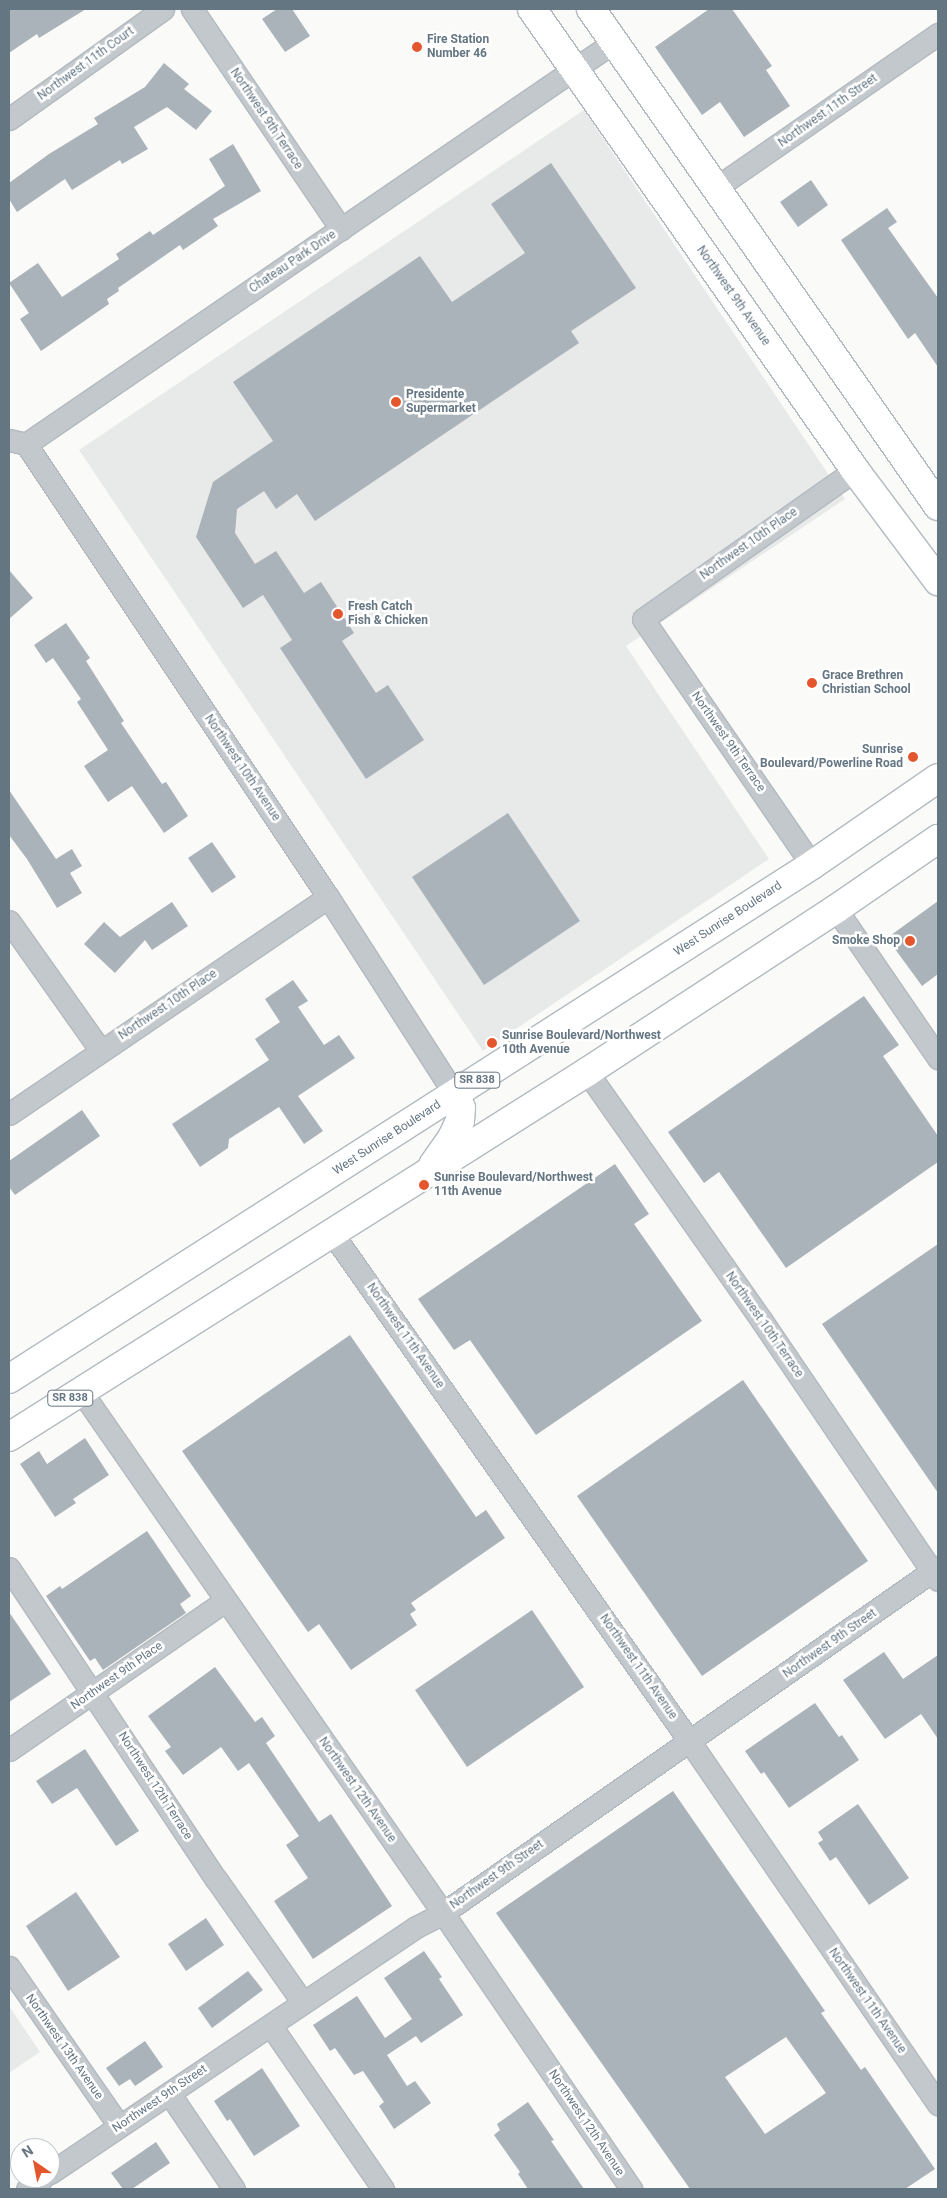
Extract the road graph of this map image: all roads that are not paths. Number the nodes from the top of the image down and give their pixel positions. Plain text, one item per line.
1 (163, 9) edge
2 (192, 9) edge
3 (532, 9) edge
4 (591, 9) edge
5 (938, 34) edge
6 (614, 42) junction
7 (574, 69) junction
8 (9, 119) edge
9 (717, 187) junction
10 (341, 229) junction
11 (17, 442) edge
12 (855, 470) junction
13 (938, 506) edge
14 (938, 580) edge
15 (643, 619) joint
16 (938, 778) edge
17 (938, 838) edge
18 (812, 865) junction
19 (328, 897) junction
20 (836, 909) junction
21 (9, 920) edge
22 (101, 1051) junction
23 (938, 1058) edge
24 (587, 1072) junction
25 (455, 1094) junction
26 (9, 1114) edge
27 (426, 1174) junction
28 (332, 1233) junction
29 (9, 1379) edge
30 (81, 1391) junction
31 (9, 1437) edge
32 (9, 1568) edge
33 (936, 1573) edge
34 (225, 1601) junction
35 (93, 1693) junction
36 (690, 1742) junction
37 (9, 1750) edge
38 (443, 1913) junction
39 (9, 1966) edge
40 (304, 2003) junction
41 (271, 2026) junction
42 (169, 2092) junction
43 (938, 2104) edge
44 (119, 2126) junction
45 (60, 2166) edge
46 (234, 2189) edge
47 (383, 2189) edge
48 (631, 2189) edge

1 - 8 street, Northwest 11th Court
2 - 10 street, Northwest 9th Terrace
3 - 7 main road, Northwest 9th Avenue
4 - 6 main road
5 - 9 street, Northwest 11th Street
6 - 7 street, Chateau Park Drive
6 - 9 main road
7 - 10 street, Chateau Park Drive
7 - 12 main road, Northwest 9th Avenue
9 - 13 main road
10 - 11 street, Chateau Park Drive
11 - 19 street, Northwest 10th Avenue
12 - 14 main road, Northwest 9th Avenue
12 - 15 street, Northwest 10th Place
15 - 18 street, Northwest 9th Terrace
16 - 18 main road, West Sunrise Boulevard / SR 838
17 - 20 main road, SR 838
18 - 25 main road, West Sunrise Boulevard / SR 838
19 - 22 street, Northwest 10th Place
19 - 25 street, Northwest 10th Avenue
20 - 23 street
20 - 24 main road, SR 838
21 - 22 street
22 - 26 street, Northwest 10th Place
24 - 27 main road, SR 838
24 - 33 street, Northwest 10th Terrace
25 - 27 main road
25 - 29 main road, West Sunrise Boulevard / SR 838
27 - 28 main road, SR 838
28 - 30 main road, SR 838
28 - 36 street, Northwest 11th Avenue
30 - 31 main road, SR 838
30 - 34 street, Northwest 12th Avenue
32 - 35 street, Northwest 12th Terrace
33 - 36 street, Northwest 9th Street
34 - 35 street, Northwest 9th Place
34 - 38 street, Northwest 12th Avenue
35 - 37 street, Northwest 9th Place
35 - 40 street, Northwest 12th Terrace
36 - 38 street, Northwest 9th Street
36 - 43 street, Northwest 11th Avenue
38 - 40 street, Northwest 9th Street
38 - 48 street, Northwest 12th Avenue
39 - 44 street, Northwest 13th Avenue
40 - 41 street, Northwest 9th Street
41 - 42 street, Northwest 9th Street
41 - 47 street
42 - 44 street, Northwest 9th Street
42 - 46 street
44 - 45 street, Northwest 9th Street

